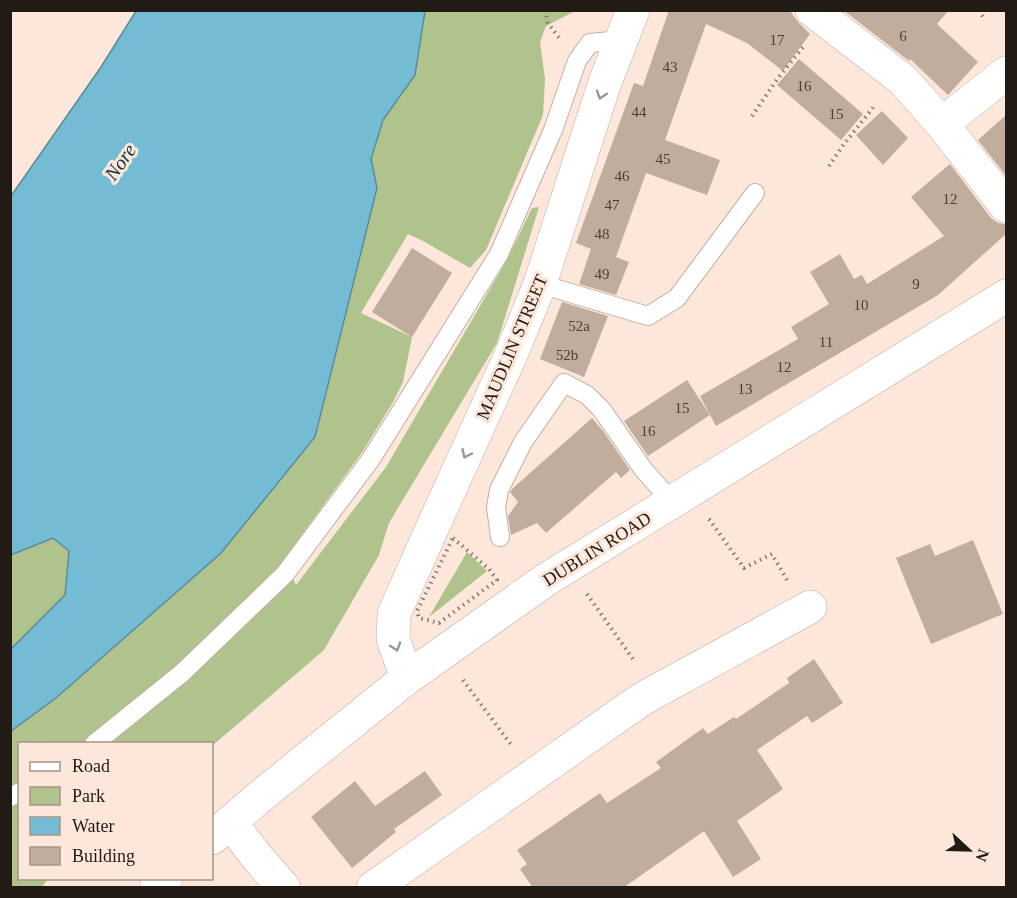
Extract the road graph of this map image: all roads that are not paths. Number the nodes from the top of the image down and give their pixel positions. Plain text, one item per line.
1 (812, 10) edge
2 (627, 25) edge
3 (1006, 73) edge
4 (942, 124) junction
5 (756, 193) dead end
6 (1006, 206) edge
7 (540, 284) junction
8 (1006, 296) edge
9 (672, 502) junction
10 (500, 537) dead end
11 (810, 607) dead end
12 (407, 678) junction
13 (96, 742) edge
14 (221, 830) edge
15 (284, 888) edge
16 (373, 888) edge

1 - 4 street
2 -> 7 street, MAUDLIN STREET
2 - 13 lane
3 - 4 street
4 - 6 street
5 - 7 lane
7 -> 12 street, MAUDLIN STREET
8 - 9 street, DUBLIN ROAD
9 - 10 lane
9 - 12 street, DUBLIN ROAD
11 - 16 street
12 - 14 street, DUBLIN ROAD
14 - 15 street

